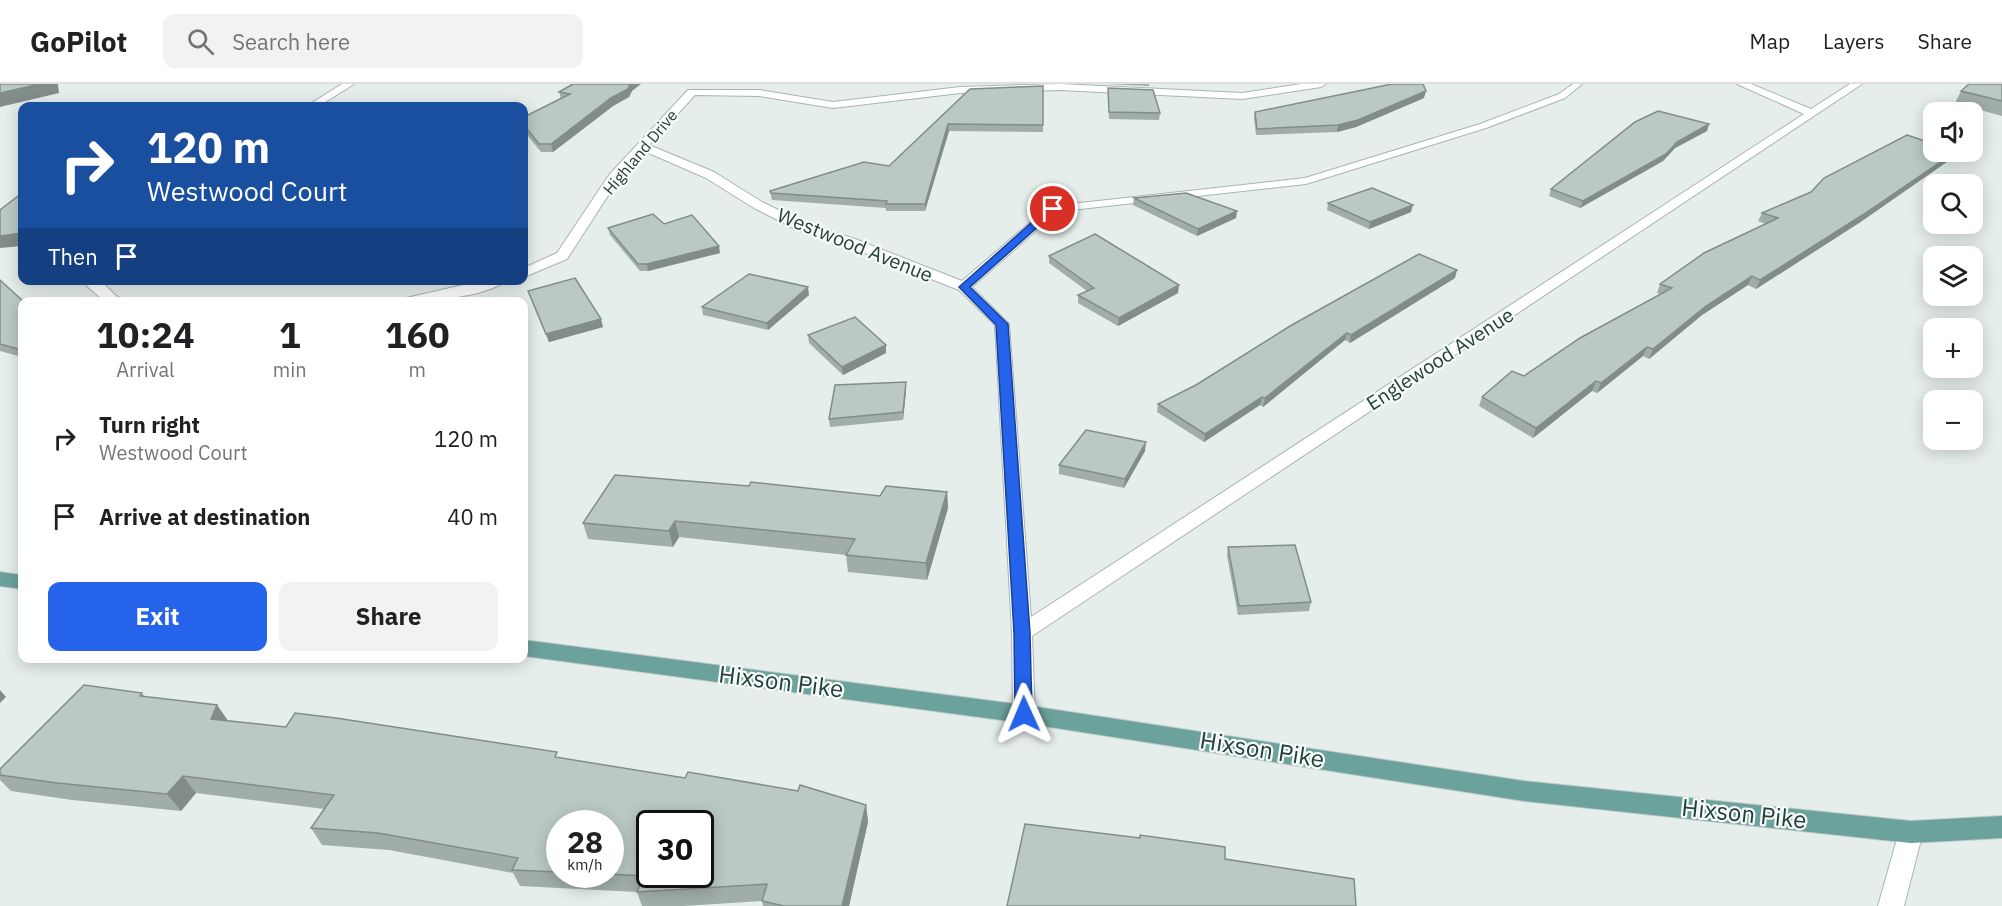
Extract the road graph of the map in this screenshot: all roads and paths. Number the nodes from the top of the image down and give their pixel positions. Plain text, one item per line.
1 (349, 84) edge
2 (1321, 84) edge
3 (1578, 84) edge
4 (1742, 84) edge
5 (1857, 84) edge
6 (693, 88) edge
7 (319, 102) edge
8 (1813, 114) junction
9 (641, 146) junction
10 (1053, 209) joint
11 (528, 271) edge
12 (94, 285) edge
13 (485, 285) edge
14 (964, 287) junction
15 (109, 297) edge
16 (431, 297) edge
17 (0, 579) edge
18 (18, 581) edge
19 (1022, 633) junction
20 (528, 649) edge
21 (1024, 714) junction
22 (2002, 827) edge
23 (1911, 832) junction
24 (1891, 906) edge

1 - 7 street
2 - 6 street, Highland Drive
3 - 10 lane
4 - 8 street
5 - 8 street, Englewood Avenue
6 - 9 street, Highland Drive
8 - 19 street, Englewood Avenue
9 - 11 street, Highland Drive
9 - 14 street, Westwood Avenue
10 - 14 street
12 - 15 street
13 - 16 street
14 - 19 street, Westwood Avenue
17 - 18 main road
19 - 21 street, Westwood Avenue
20 - 21 main road, Hixson Pike
21 - 23 main road, Hixson Pike
22 - 23 main road, Hixson Pike
23 - 24 street

